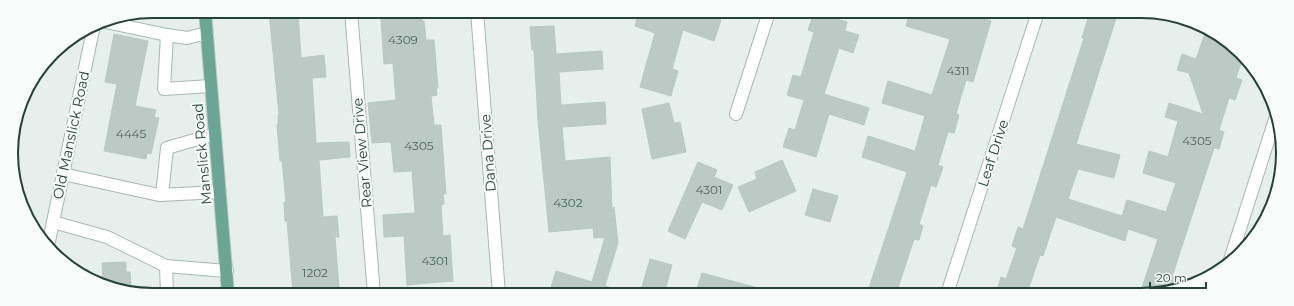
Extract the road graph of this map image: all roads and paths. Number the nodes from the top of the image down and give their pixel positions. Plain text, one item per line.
1 (206, 18) edge
2 (352, 18) edge
3 (478, 18) edge
4 (766, 18) edge
5 (1036, 18) edge
6 (114, 24) edge
7 (92, 32) edge
8 (207, 33) junction
9 (167, 36) junction
10 (211, 86) junction
11 (736, 114) dead end
12 (1272, 124) edge
13 (215, 134) junction
14 (63, 174) junction
15 (220, 192) junction
16 (162, 195) junction
17 (53, 222) junction
18 (50, 239) edge
19 (1233, 251) edge
20 (166, 266) junction
21 (226, 271) junction
22 (167, 288) edge
23 (227, 288) edge
24 (374, 288) edge
25 (499, 288) edge
26 (949, 288) edge

1 - 8 main road, Manslick Road
2 - 24 street, Rear View Drive
3 - 25 street, Dana Drive
4 - 11 street
5 - 26 street, Leaf Drive
6 - 9 street
7 - 14 street, Old Manslick Road
8 - 9 street
8 - 10 main road, Manslick Road
9 - 10 street
10 - 13 main road, Manslick Road
12 - 19 street
13 - 15 main road, Manslick Road
13 - 16 street
14 - 16 street
14 - 17 street, Old Manslick Road
15 - 16 street
15 - 21 main road, Manslick Road
17 - 18 street, Old Manslick Road
17 - 20 street
20 - 21 street
20 - 22 street
21 - 23 main road, Manslick Road

